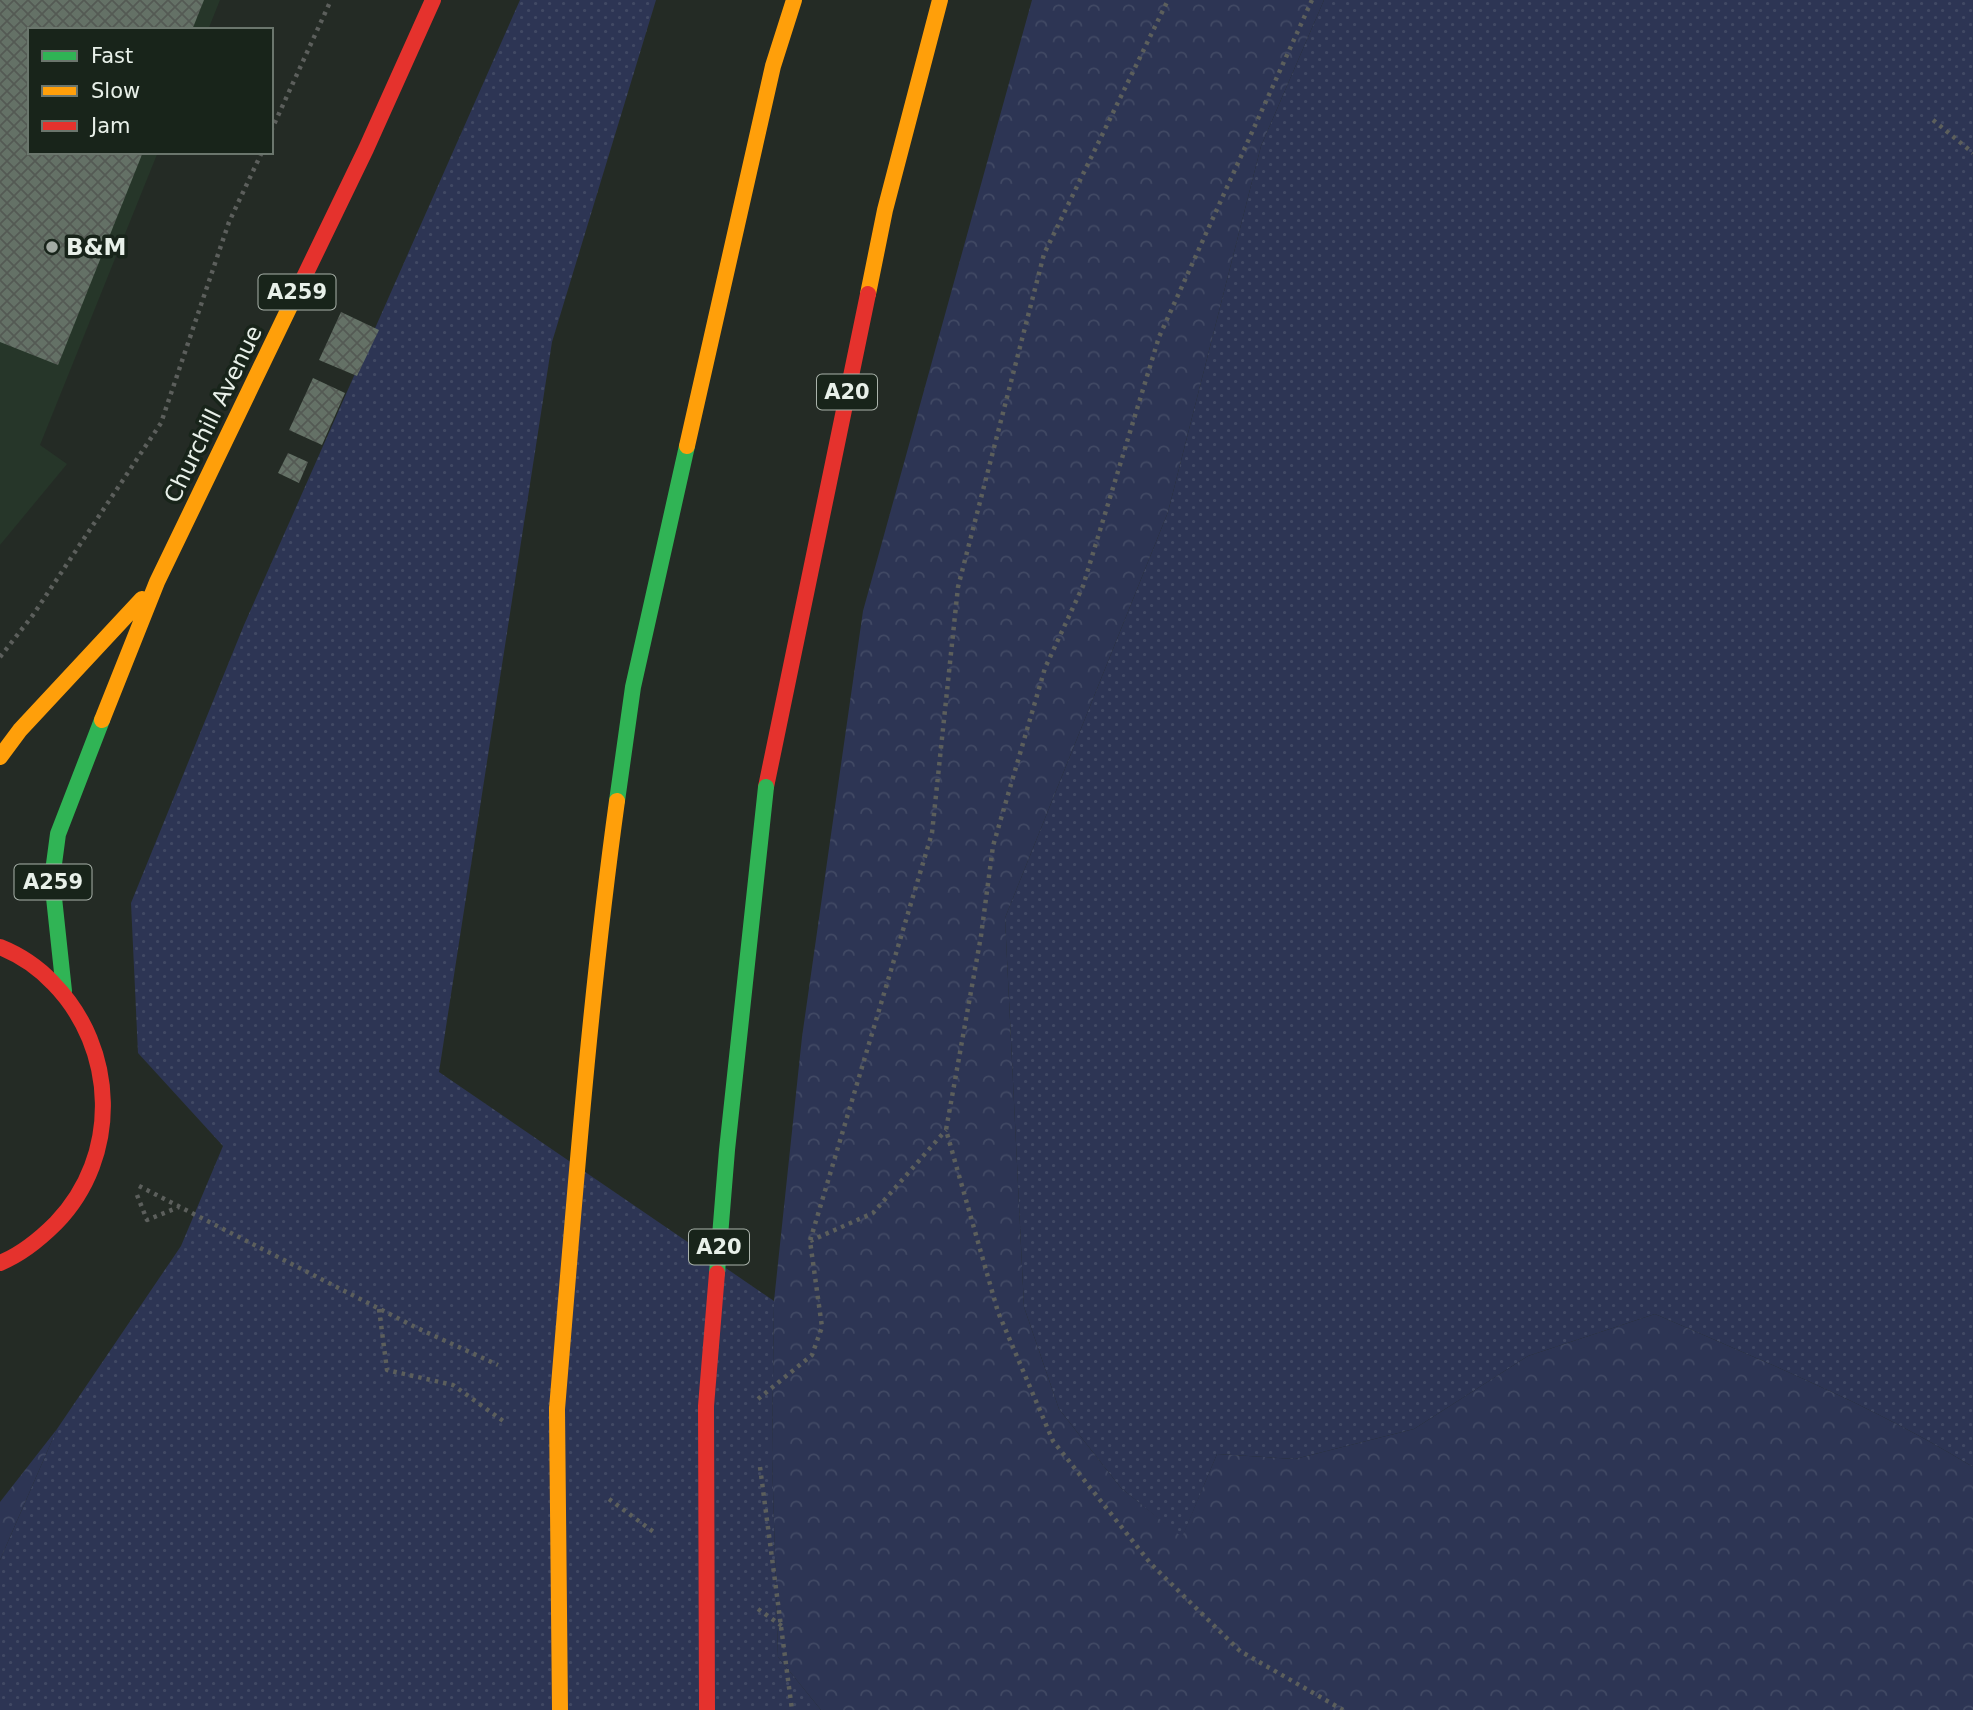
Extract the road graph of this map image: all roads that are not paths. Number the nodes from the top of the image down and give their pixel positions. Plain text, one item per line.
1 (433, 0) edge
2 (793, 0) edge
3 (940, 0) edge
4 (157, 582) junction
5 (0, 757) edge
6 (0, 947) edge
7 (64, 991) junction
8 (2, 1267) edge
9 (560, 1710) edge
10 (707, 1710) edge

1 - 4 highway, Churchill Avenue / A259
2 - 9 highway, bridge
3 - 10 highway, A20, bridge
4 - 5 highway, Churchill Avenue / A259
4 - 7 highway, Churchill Avenue / A259
6 - 7 highway
7 - 8 highway

